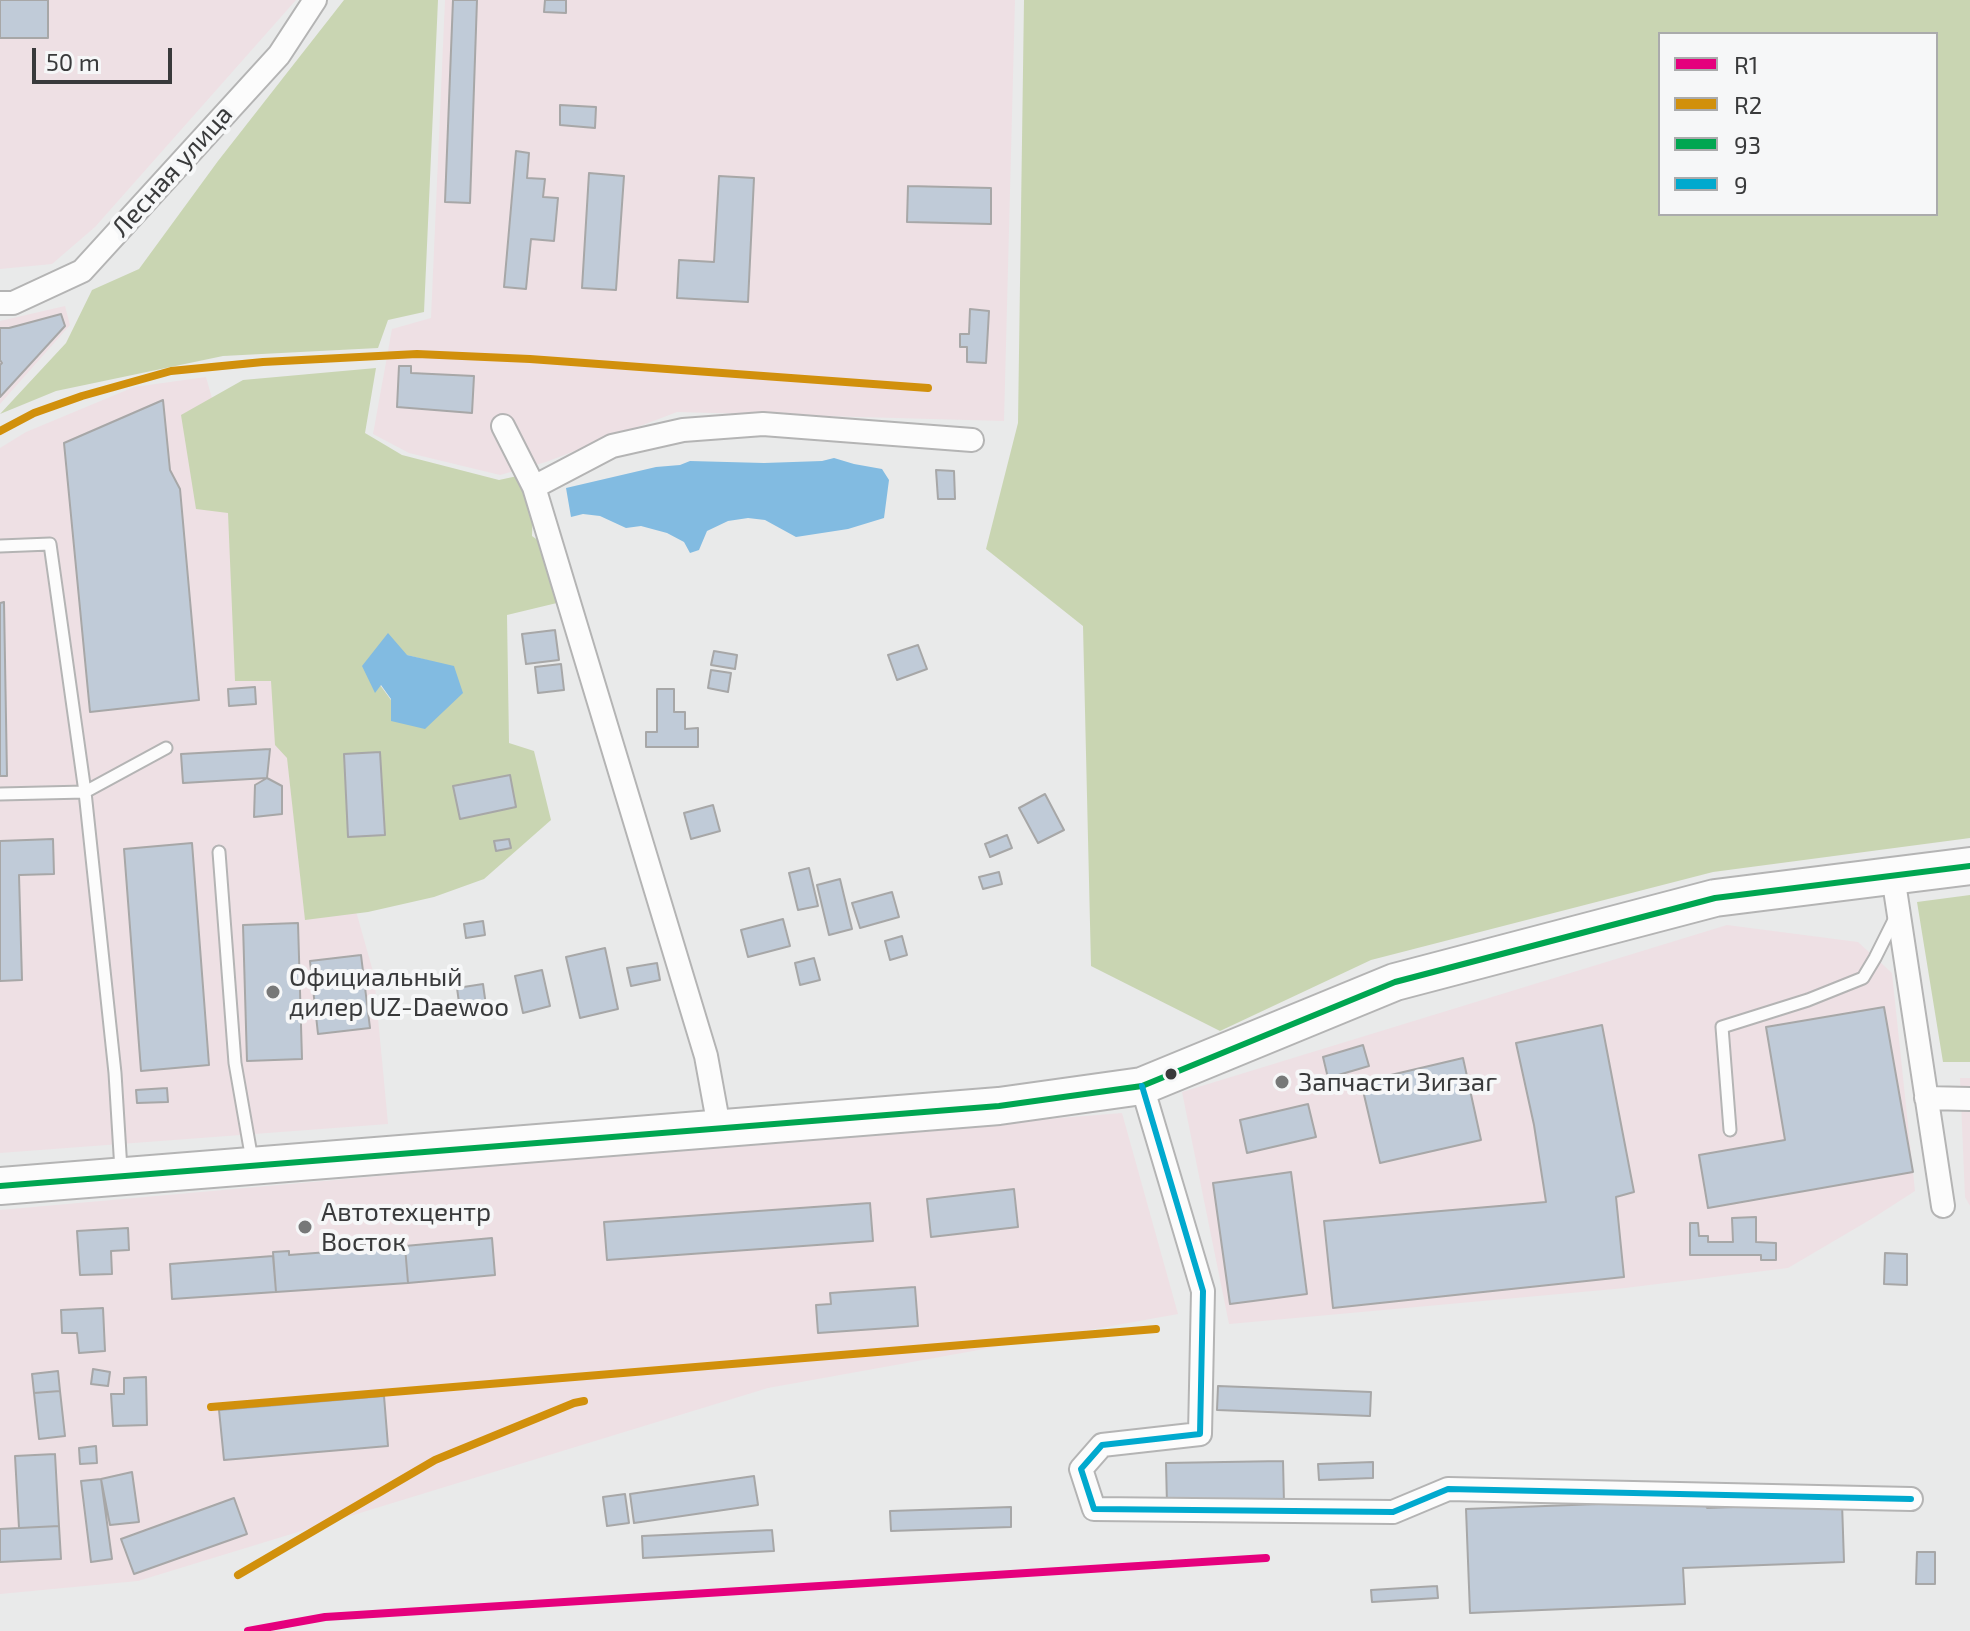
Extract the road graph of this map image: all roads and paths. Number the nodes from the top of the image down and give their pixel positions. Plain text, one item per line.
1 (315, 0) edge
2 (0, 303) edge
3 (503, 426) dead end
4 (972, 440) dead end
5 (534, 487) junction
6 (0, 546) edge
7 (166, 748) dead end
8 (85, 792) junction
9 (0, 794) edge
10 (219, 852) dead end
11 (1970, 866) edge
12 (1893, 876) junction
13 (1898, 911) junction
14 (1142, 1086) junction
15 (1926, 1098) junction
16 (1970, 1099) edge
17 (719, 1127) junction
18 (1730, 1130) dead end
19 (252, 1164) junction
20 (122, 1175) junction
21 (0, 1186) edge
22 (1943, 1206) dead end
23 (1911, 1499) dead end

1 - 2 street, Лесная улица
3 - 5 street
4 - 5 street
5 - 17 street
6 - 8 lane
7 - 8 lane
8 - 9 lane
8 - 20 lane
10 - 19 lane
11 - 12 main road
12 - 13 street
12 - 14 main road
13 - 15 street
13 - 18 lane
14 - 17 main road
14 - 23 street
15 - 16 street
15 - 22 street
17 - 19 main road
19 - 20 main road
20 - 21 main road

